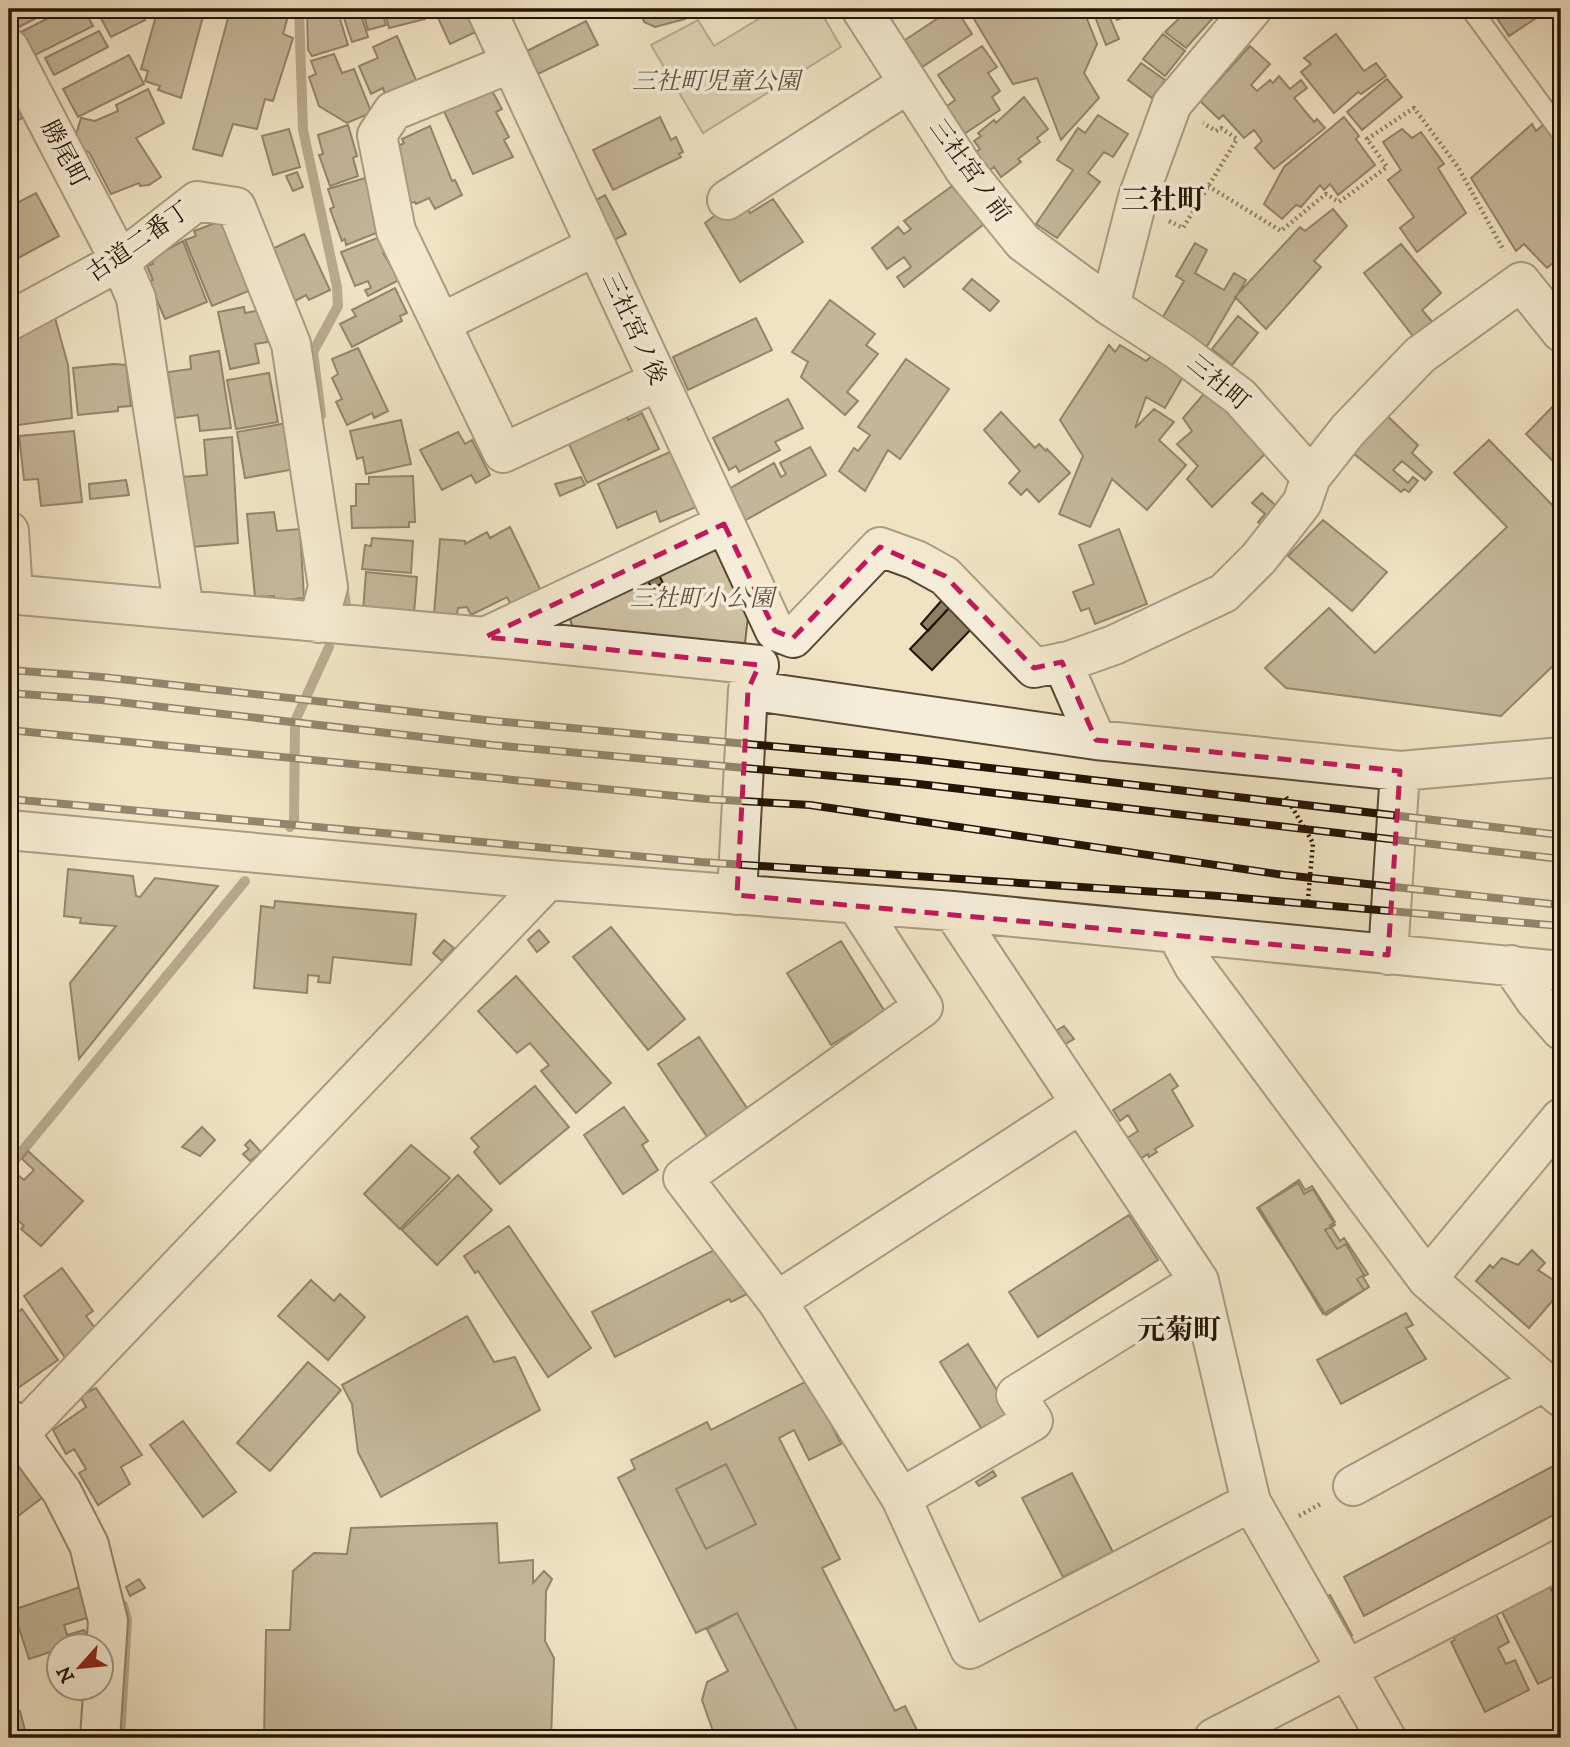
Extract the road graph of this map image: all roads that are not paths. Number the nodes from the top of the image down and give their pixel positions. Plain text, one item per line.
1 (486, 9) edge
2 (861, 9) edge
3 (1252, 9) edge
4 (1471, 9) edge
5 (9, 48) edge
6 (511, 63) junction
7 (909, 83) junction
8 (1561, 132) edge
9 (727, 200) dead end
10 (596, 246) junction
11 (120, 261) junction
12 (1110, 306) junction
13 (9, 321) edge
14 (440, 323) junction
15 (1561, 332) edge
16 (658, 381) junction
17 (1311, 477) junction
18 (724, 524) junction
19 (9, 531) edge
20 (11, 595) edge
21 (184, 610) junction
22 (317, 623) junction
23 (784, 635) junction
24 (485, 637) junction
25 (1062, 662) junction
26 (753, 678) junction
27 (1096, 740) junction
28 (1561, 757) edge
29 (1400, 771) junction
30 (9, 830) edge
31 (548, 880) junction
32 (737, 895) junction
33 (857, 905) junction
34 (953, 911) junction
35 (1178, 936) junction
36 (1388, 955) junction
37 (1511, 965) junction
38 (1561, 971) edge
39 (1561, 1030) edge
40 (1080, 1104) junction
41 (1561, 1118) edge
42 (1427, 1279) junction
43 (1199, 1281) junction
44 (777, 1301) junction
45 (1552, 1390) edge
46 (12, 1433) edge
47 (1353, 1486) road end
48 (901, 1498) junction
49 (1260, 1517) junction
50 (1561, 1559) edge
51 (1346, 1668) junction
52 (100, 1738) edge
53 (1214, 1738) edge
54 (1386, 1738) edge

1 - 6 street, 三社宮ノ後
2 - 7 street, 三社宮ノ前
3 - 12 street
4 - 8 lane
5 - 11 street, 勝尾町
6 - 10 street, 三社宮ノ後
6 - 14 street
7 - 9 street
7 - 12 street, 三社宮ノ前
10 - 14 street
10 - 16 street, 三社宮ノ後
11 - 13 street, 古道二番丁
11 - 21 street, 勝尾町
11 - 22 street, 古道二番丁
12 - 17 street, 三社町
14 - 16 street
15 - 17 street
16 - 18 street, 三社宮ノ後
17 - 25 street
18 - 23 street, 三社宮ノ後
18 - 24 street
19 - 20 street
20 - 21 street
21 - 22 street
22 - 24 street
23 - 25 street
23 - 26 street
24 - 26 street
25 - 27 street
26 - 27 street
26 - 32 street
27 - 29 street
28 - 29 street
29 - 36 street
30 - 31 street
31 - 32 street
31 - 46 street
32 - 33 street
33 - 34 street
33 - 44 street
34 - 35 street
34 - 40 street
35 - 36 street
35 - 42 street
36 - 37 street
37 - 38 street
37 - 39 street
40 - 43 street
40 - 44 street
41 - 42 street
42 - 45 street
43 - 48 street
43 - 49 street
44 - 48 street
45 - 47 street
46 - 52 street
48 - 49 street
49 - 51 street
50 - 51 street
51 - 53 street
51 - 54 street

